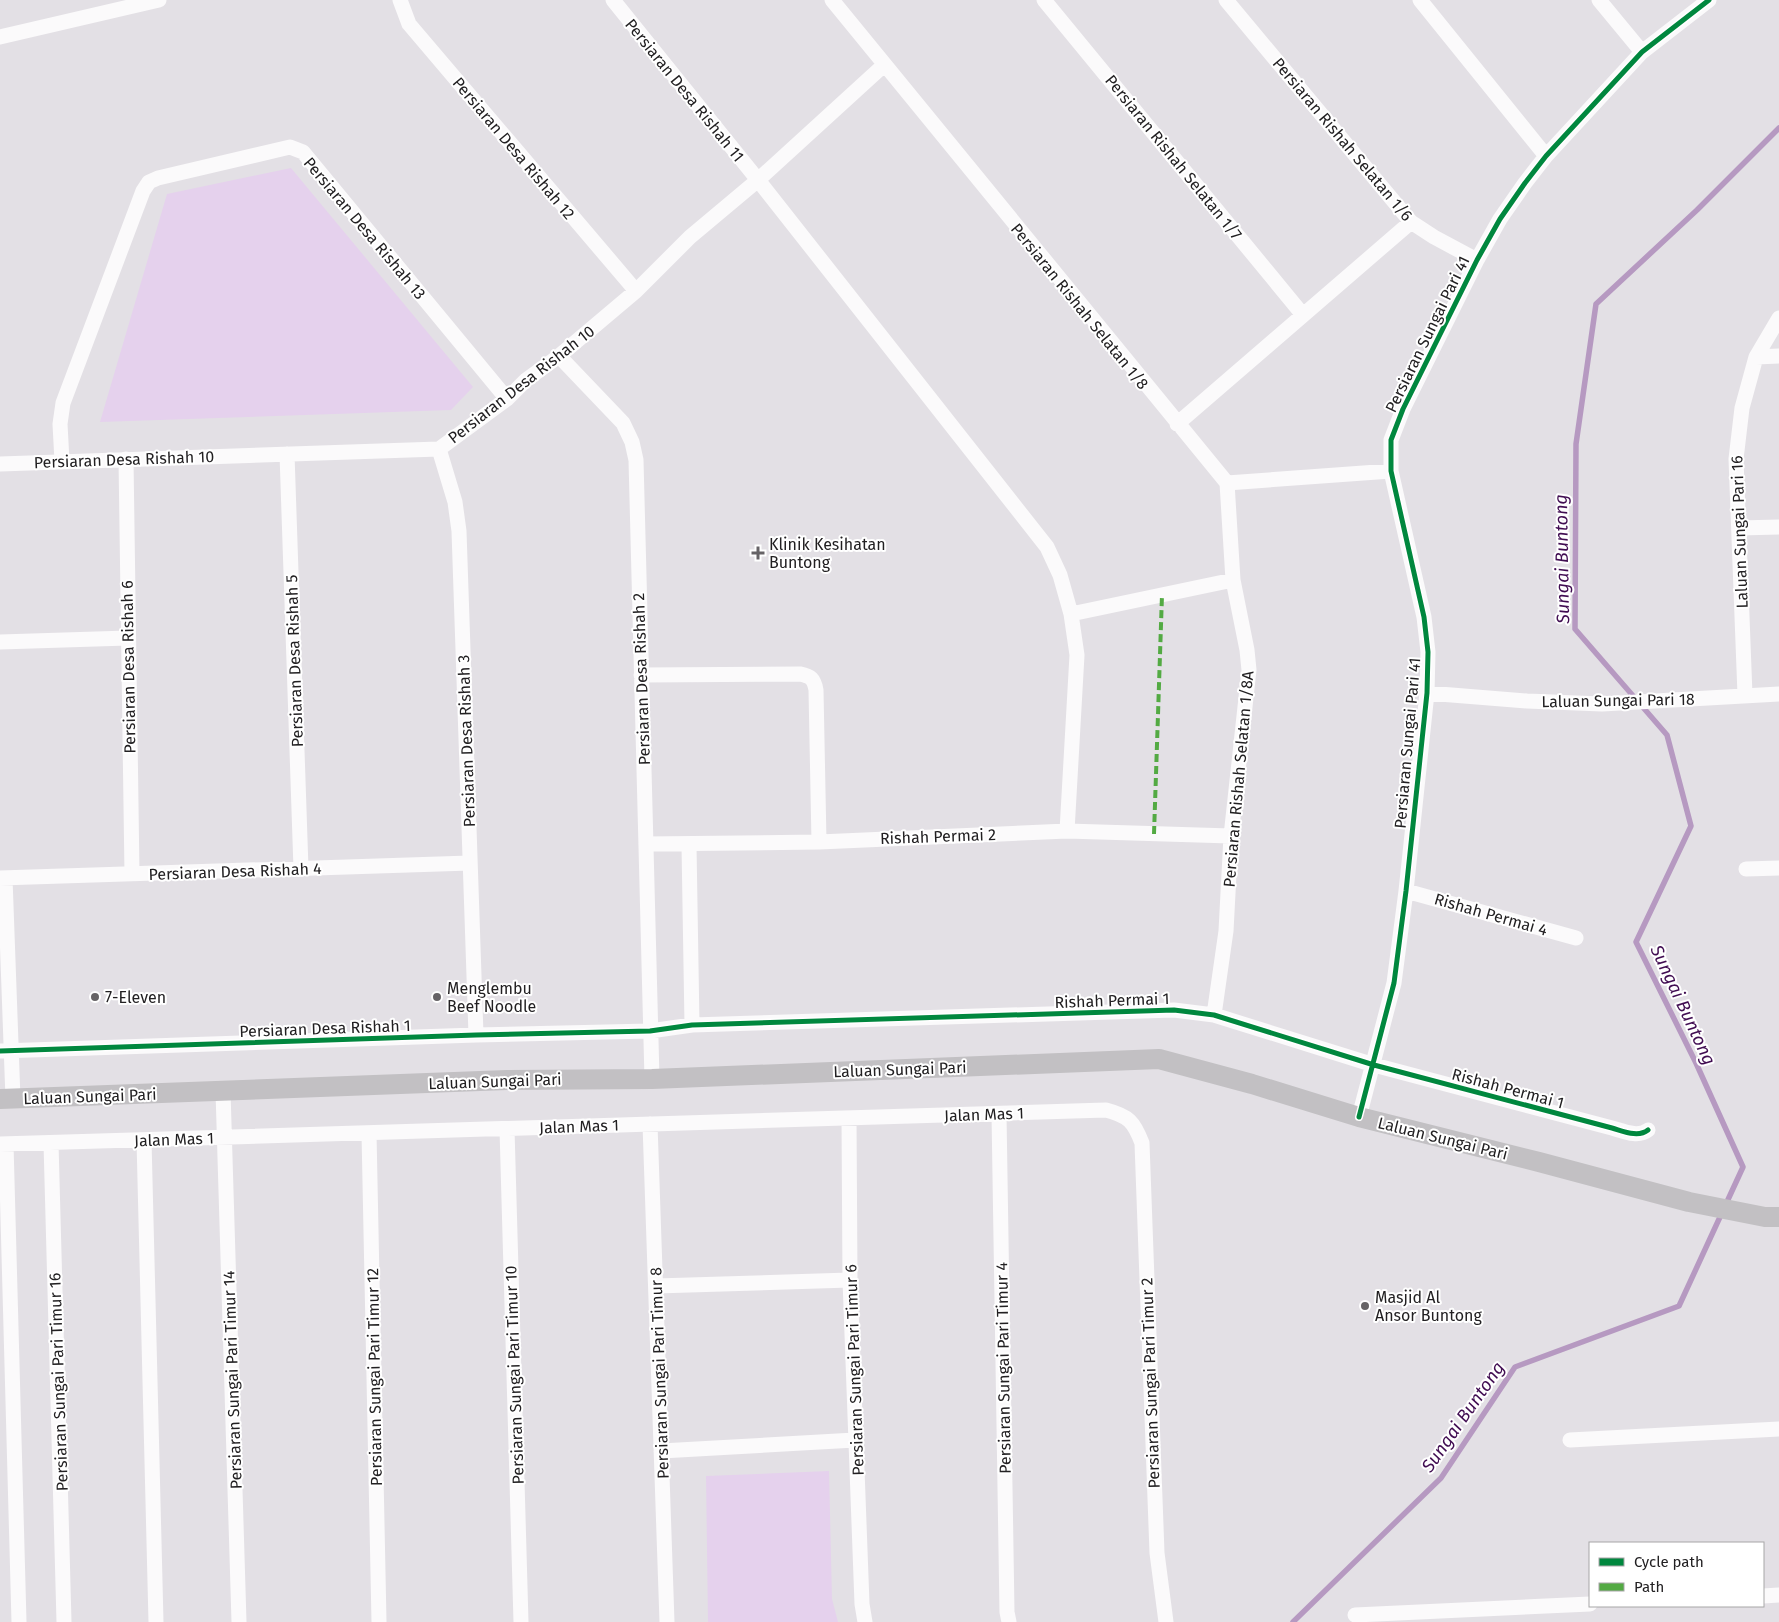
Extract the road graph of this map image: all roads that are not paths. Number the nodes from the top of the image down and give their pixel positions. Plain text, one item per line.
1 (159, 0) edge
2 (400, 0) edge
3 (613, 0) edge
4 (1044, 0) edge
5 (1226, 0) edge
6 (1420, 0) edge
7 (1600, 0) edge
8 (1709, 0) edge
9 (838, 2) edge
10 (0, 37) edge
11 (1642, 52) junction
12 (884, 65) junction
13 (1546, 156) junction
14 (758, 180) junction
15 (1411, 222) junction
16 (1477, 260) junction
17 (636, 290) junction
18 (1303, 315) junction
19 (1779, 318) edge
20 (559, 356) junction
21 (1779, 356) edge
22 (1756, 357) junction
23 (506, 399) junction
24 (1177, 424) junction
25 (439, 449) junction
26 (287, 454) junction
27 (126, 459) junction
28 (62, 462) junction
29 (0, 464) edge
30 (1390, 471) junction
31 (1227, 483) junction
32 (1779, 527) edge
33 (1738, 528) junction
34 (1233, 580) junction
35 (1071, 614) junction
36 (128, 638) junction
37 (0, 642) edge
38 (641, 675) junction
39 (1427, 693) junction
40 (1779, 694) edge
41 (1745, 695) junction
42 (1067, 831) junction
43 (1231, 836) junction
44 (819, 842) junction
45 (646, 844) junction
46 (689, 845) junction
47 (470, 863) junction
48 (1779, 868) edge
49 (301, 869) junction
50 (1746, 869) dead end
51 (132, 874) junction
52 (2, 878) edge
53 (1406, 891) junction
54 (1576, 938) dead end
55 (1214, 1015) junction
56 (692, 1026) junction
57 (650, 1031) junction
58 (476, 1035) junction
59 (6, 1051) edge
60 (1374, 1065) junction
61 (652, 1079) junction
62 (223, 1091) junction
63 (6, 1099) edge
64 (999, 1114) junction
65 (1359, 1117) junction
66 (849, 1118) junction
67 (650, 1124) junction
68 (507, 1129) junction
69 (1648, 1130) dead end
70 (369, 1133) junction
71 (225, 1137) junction
72 (144, 1140) junction
73 (51, 1143) junction
74 (1142, 1143) joint
75 (3, 1144) edge
76 (1772, 1217) edge
77 (850, 1280) junction
78 (656, 1286) junction
79 (1779, 1429) edge
80 (856, 1440) junction
81 (1570, 1440) dead end
82 (661, 1450) junction
83 (1779, 1595) edge
84 (1764, 1596) edge
85 (1589, 1604) edge
86 (1355, 1615) dead end
87 (19, 1622) edge
88 (64, 1622) edge
89 (156, 1622) edge
90 (239, 1622) edge
91 (379, 1622) edge
92 (521, 1622) edge
93 (667, 1622) edge
94 (865, 1622) edge
95 (1008, 1622) edge
96 (1166, 1622) edge

1 - 10 street
2 - 17 street, Persiaran Desa Rishah 12
3 - 14 street, Persiaran Desa Rishah 11
4 - 18 street, Persiaran Rishah Selatan 1/7
5 - 15 street, Persiaran Rishah Selatan 1/6
6 - 13 street
7 - 11 street
8 - 11 street, Persiaran Sungai Pari 41
9 - 12 street, Persiaran Rishah Selatan 1/8
11 - 13 street, Persiaran Sungai Pari 41
12 - 14 street, Persiaran Desa Rishah 10
12 - 24 street, Persiaran Rishah Selatan 1/8
13 - 16 street, Persiaran Sungai Pari 41
14 - 17 street, Persiaran Desa Rishah 10
14 - 35 street, Persiaran Desa Rishah 11
15 - 16 street, Persiaran Rishah Selatan 1/6
15 - 18 street
16 - 30 street, Persiaran Sungai Pari 41
17 - 20 street, Persiaran Desa Rishah 10
18 - 24 street
19 - 22 street, Laluan Sungai Pari 16
20 - 23 street, Persiaran Desa Rishah 10
20 - 38 street, Persiaran Desa Rishah 2
21 - 22 street
22 - 33 street, Laluan Sungai Pari 16
23 - 25 street, Persiaran Desa Rishah 10
23 - 28 street, Persiaran Desa Rishah 13
24 - 31 street, Persiaran Rishah Selatan 1/8
25 - 26 street, Persiaran Desa Rishah 10
25 - 47 street, Persiaran Desa Rishah 3
26 - 27 street, Persiaran Desa Rishah 10
26 - 49 street, Persiaran Desa Rishah 5
27 - 28 street, Persiaran Desa Rishah 10
27 - 36 street, Persiaran Desa Rishah 6
28 - 29 street, Persiaran Desa Rishah 10
30 - 31 street
30 - 39 street, Persiaran Sungai Pari 41
31 - 34 street, Persiaran Rishah Selatan 1/8A
32 - 33 street
33 - 41 street, Laluan Sungai Pari 16
34 - 35 street
34 - 43 street, Persiaran Rishah Selatan 1/8A
35 - 42 street, Persiaran Desa Rishah 11
36 - 37 street
36 - 51 street, Persiaran Desa Rishah 6
38 - 44 street
38 - 45 street, Persiaran Desa Rishah 2
39 - 41 street, Laluan Sungai Pari 18
39 - 53 street, Persiaran Sungai Pari 41
40 - 41 street, Laluan Sungai Pari 18
42 - 43 street, Rishah Permai 2
42 - 44 street, Rishah Permai 2
43 - 55 street, Persiaran Rishah Selatan 1/8A
44 - 46 street, Rishah Permai 2
45 - 46 street, Rishah Permai 2
45 - 57 street, Persiaran Desa Rishah 2
46 - 56 street
47 - 49 street, Persiaran Desa Rishah 4
47 - 58 street, Persiaran Desa Rishah 3
48 - 50 street
49 - 51 street, Persiaran Desa Rishah 4
51 - 52 street, Persiaran Desa Rishah 4
52 - 59 street
53 - 54 street, Rishah Permai 4
53 - 60 street, Persiaran Sungai Pari 41
55 - 56 street, Rishah Permai 1
55 - 60 street, Rishah Permai 1
56 - 57 street, Rishah Permai 1
57 - 58 street, Persiaran Desa Rishah 1
57 - 61 street, Persiaran Desa Rishah 2
58 - 59 street, Persiaran Desa Rishah 1
59 - 63 street
60 - 65 street, Persiaran Sungai Pari 41
60 - 69 street, Rishah Permai 1
61 - 62 main road, Laluan Sungai Pari
61 - 65 main road, Laluan Sungai Pari
62 - 63 main road, Laluan Sungai Pari
62 - 71 street, Persiaran Sungai Pari Timur 14
64 - 66 street, Jalan Mas 1
64 - 74 street, Jalan Mas 1
64 - 95 street, Persiaran Sungai Pari Timur 4
65 - 76 main road, Laluan Sungai Pari
66 - 67 street, Jalan Mas 1
66 - 77 street, Persiaran Sungai Pari Timur 6
67 - 68 street, Jalan Mas 1
67 - 78 street, Persiaran Sungai Pari Timur 8
68 - 70 street, Jalan Mas 1
68 - 92 street, Persiaran Sungai Pari Timur 10
70 - 71 street, Jalan Mas 1
70 - 91 street, Persiaran Sungai Pari Timur 12
71 - 72 street, Jalan Mas 1
71 - 90 street, Persiaran Sungai Pari Timur 14
72 - 73 street, Jalan Mas 1
72 - 89 street
73 - 75 street, Jalan Mas 1
73 - 88 street, Persiaran Sungai Pari Timur 16
74 - 96 street, Persiaran Sungai Pari Timur 2
75 - 87 street
77 - 78 street
77 - 80 street, Persiaran Sungai Pari Timur 6
78 - 82 street, Persiaran Sungai Pari Timur 8
79 - 81 street
80 - 82 street
80 - 94 street, Persiaran Sungai Pari Timur 6
82 - 93 street, Persiaran Sungai Pari Timur 8
83 - 84 street
85 - 86 street

